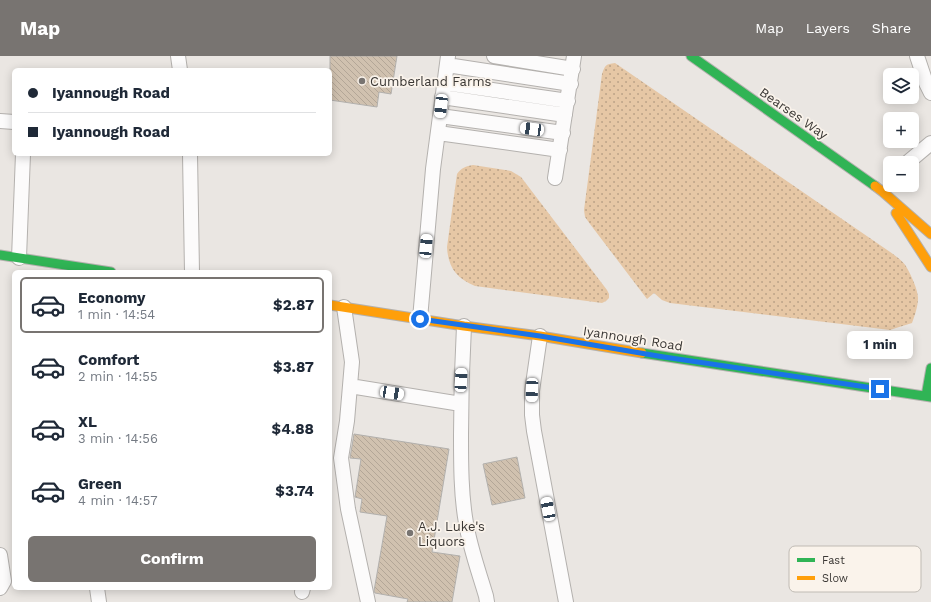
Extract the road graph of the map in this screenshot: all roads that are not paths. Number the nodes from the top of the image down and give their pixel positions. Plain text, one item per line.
1 (178, 56) edge
2 (494, 56) edge
3 (917, 56) edge
4 (696, 57) edge
5 (448, 61) edge
6 (574, 62) edge
7 (180, 68) edge
8 (445, 83) junction
9 (570, 84) junction
10 (931, 93) edge
11 (442, 97) junction
12 (568, 101) junction
13 (565, 115) junction
14 (440, 116) junction
15 (0, 120) edge
16 (12, 122) edge
17 (438, 133) junction
18 (563, 133) junction
19 (931, 143) edge
20 (560, 150) junction
21 (23, 156) edge
22 (190, 156) edge
23 (915, 156) edge
24 (555, 178) dead end
25 (883, 186) edge
26 (888, 192) edge
27 (890, 192) edge
28 (892, 192) edge
29 (910, 205) dead end
30 (931, 234) edge
31 (0, 255) edge
32 (19, 258) junction
33 (931, 267) edge
34 (86, 270) edge
35 (192, 270) edge
36 (332, 305) edge
37 (344, 307) junction
38 (420, 319) junction
39 (464, 326) junction
40 (540, 336) junction
41 (931, 368) edge
42 (350, 386) junction
43 (929, 397) edge
44 (461, 404) junction
45 (0, 555) edge
46 (0, 588) edge
47 (97, 590) edge
48 (99, 602) edge
49 (368, 602) edge
50 (487, 602) edge
51 (566, 602) edge

1 - 7 lane
2 - 6 lane
3 - 10 lane
4 - 25 main road, Bearses Way
5 - 8 lane
5 - 9 lane
6 - 9 lane
8 - 11 lane
8 - 12 lane
9 - 12 lane
11 - 13 lane
11 - 14 lane
12 - 13 lane
13 - 18 lane
14 - 17 lane
14 - 18 lane
15 - 16 lane
17 - 20 lane
17 - 38 lane
18 - 20 lane
19 - 23 lane
20 - 24 lane
21 - 32 lane
22 - 35 lane
26 - 33 main road
27 - 30 main road, Bearses Way
28 - 29 main road, Bearses Way
31 - 32 main road
32 - 34 main road
36 - 37 main road, Iyannough Road
37 - 38 main road, Iyannough Road
37 - 42 lane
38 - 39 main road, Iyannough Road
39 - 40 main road, Iyannough Road
39 - 44 lane
40 - 43 main road, Iyannough Road
40 - 51 lane
41 - 43 main road
42 - 44 lane
42 - 49 lane
44 - 50 lane
45 - 46 lane
47 - 48 lane

